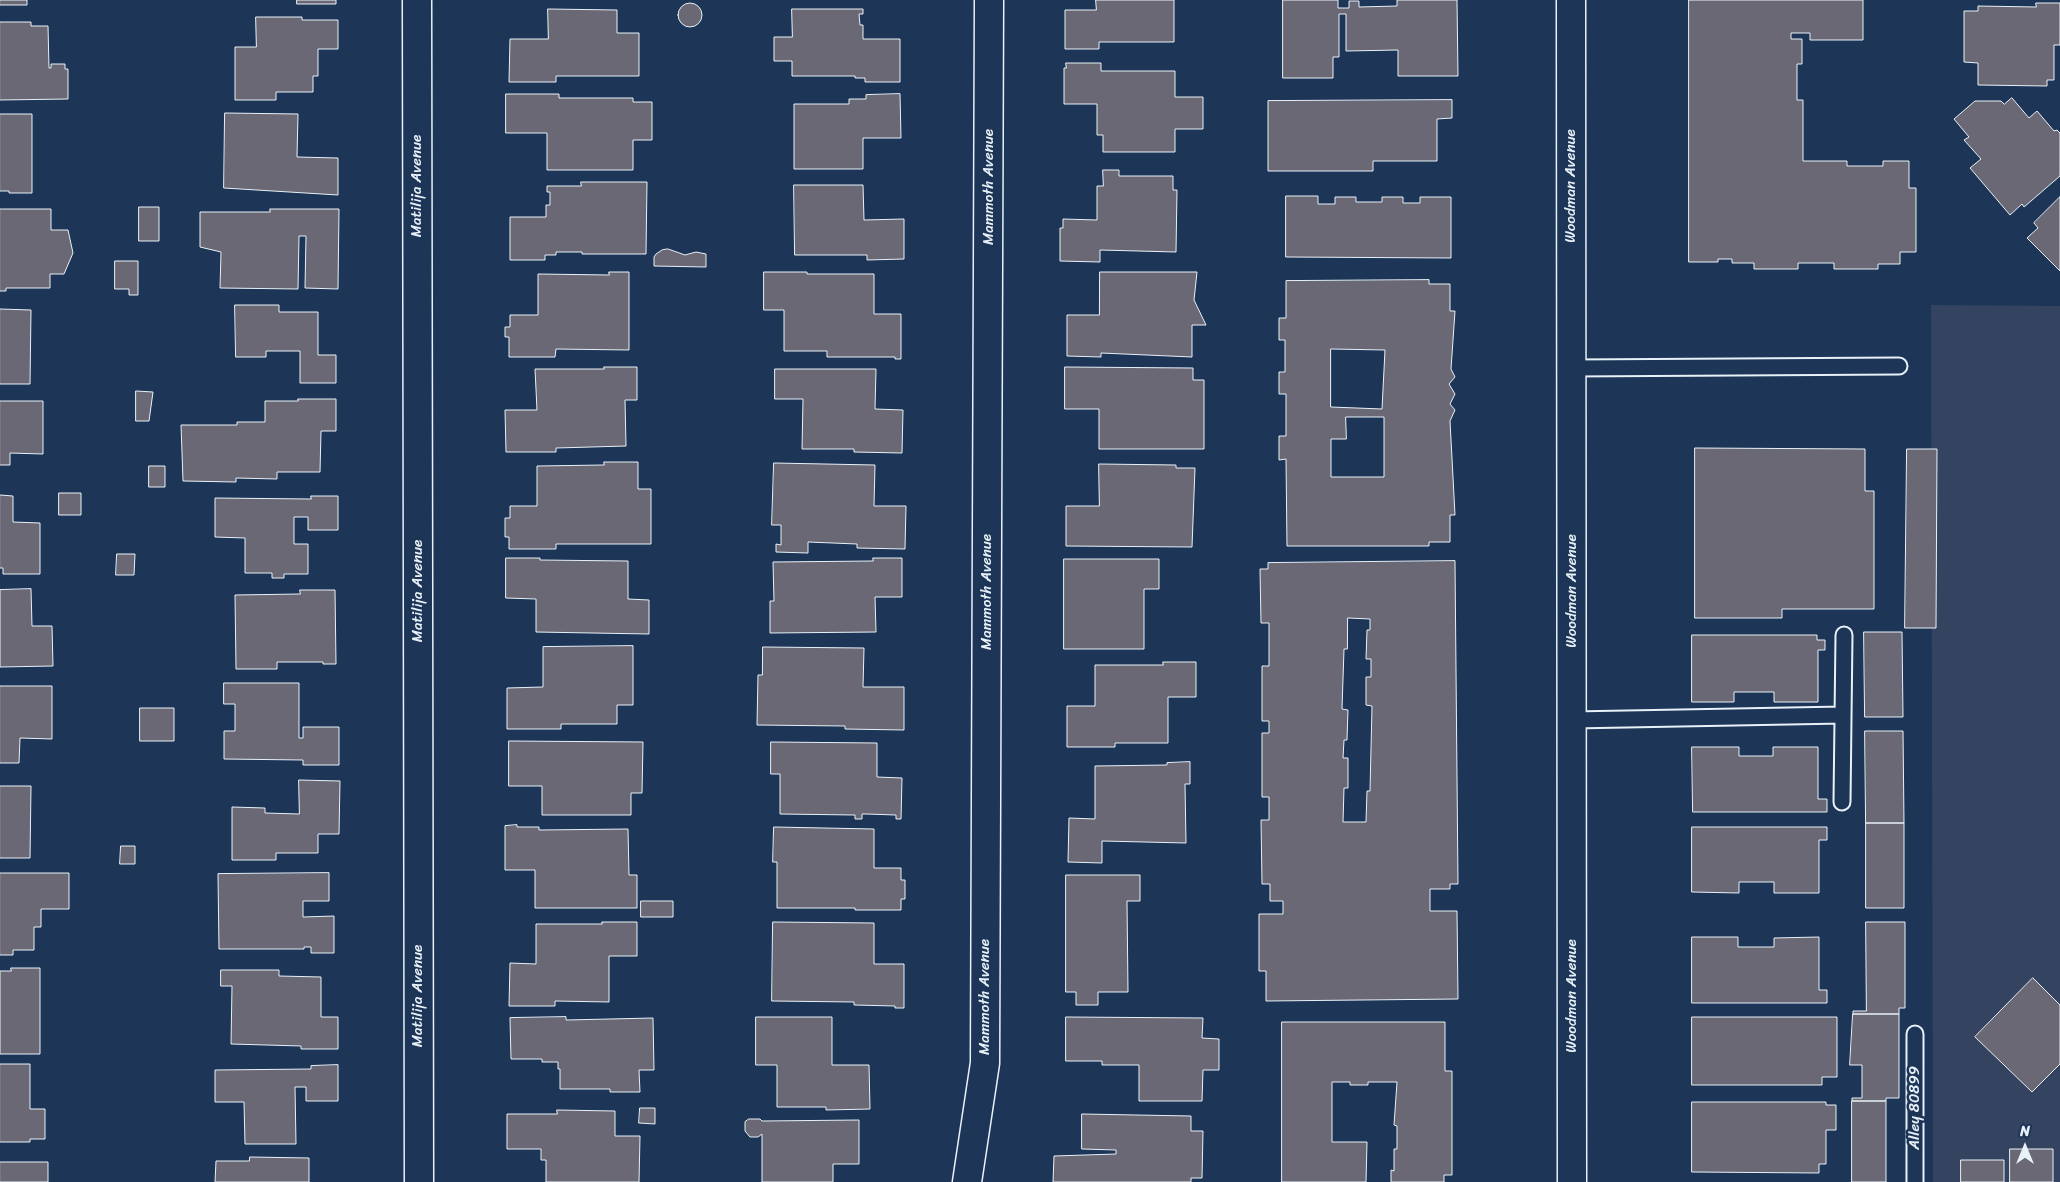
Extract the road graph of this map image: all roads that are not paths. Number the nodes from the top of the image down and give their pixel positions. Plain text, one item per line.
1 (417, 0) edge
2 (989, 0) edge
3 (1571, 0) edge
4 (1899, 366) dead end
5 (1572, 368) junction
6 (1844, 635) dead end
7 (1843, 715) junction
8 (1572, 720) junction
9 (1842, 802) dead end
10 (1914, 1034) dead end
11 (419, 1182) edge
12 (967, 1182) edge
13 (1572, 1182) edge
14 (1915, 1182) edge

1 - 11 street, Matilija Avenue
2 - 12 street, Mammoth Avenue
3 - 5 street, Woodman Avenue
4 - 5 lane
5 - 8 street, Woodman Avenue
6 - 7 lane
7 - 8 lane
7 - 9 lane
8 - 13 street, Woodman Avenue
10 - 14 lane, Alley 80899

